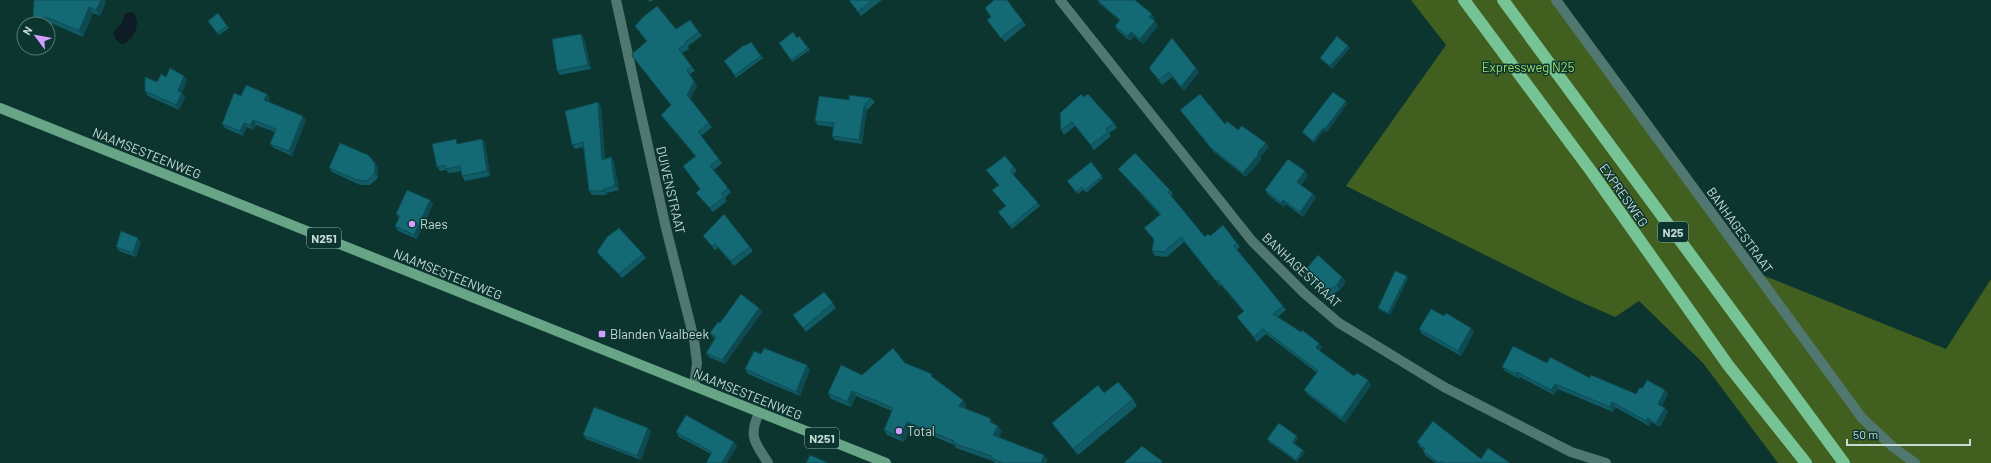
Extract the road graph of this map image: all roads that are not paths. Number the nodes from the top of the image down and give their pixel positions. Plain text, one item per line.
1 (616, 0) edge
2 (1060, 0) edge
3 (1464, 0) edge
4 (1503, 0) edge
5 (1556, 0) edge
6 (0, 108) edge
7 (694, 386) junction
8 (759, 413) junction
9 (764, 461) edge
10 (886, 463) edge
11 (1606, 463) edge
12 (1806, 463) edge
13 (1844, 463) edge
14 (1915, 463) edge

1 - 7 street, DUIVENSTRAAT
2 - 11 street, BANHAGESTRAAT
3 - 12 highway, EXPRESWEG / N25
4 - 13 highway, EXPRESWEG / N25
5 - 14 street, BANHAGESTRAAT
6 - 7 main road, NAAMSESTEENWEG / N251
7 - 8 main road, NAAMSESTEENWEG / N251
8 - 9 street
8 - 10 main road, NAAMSESTEENWEG / N251

